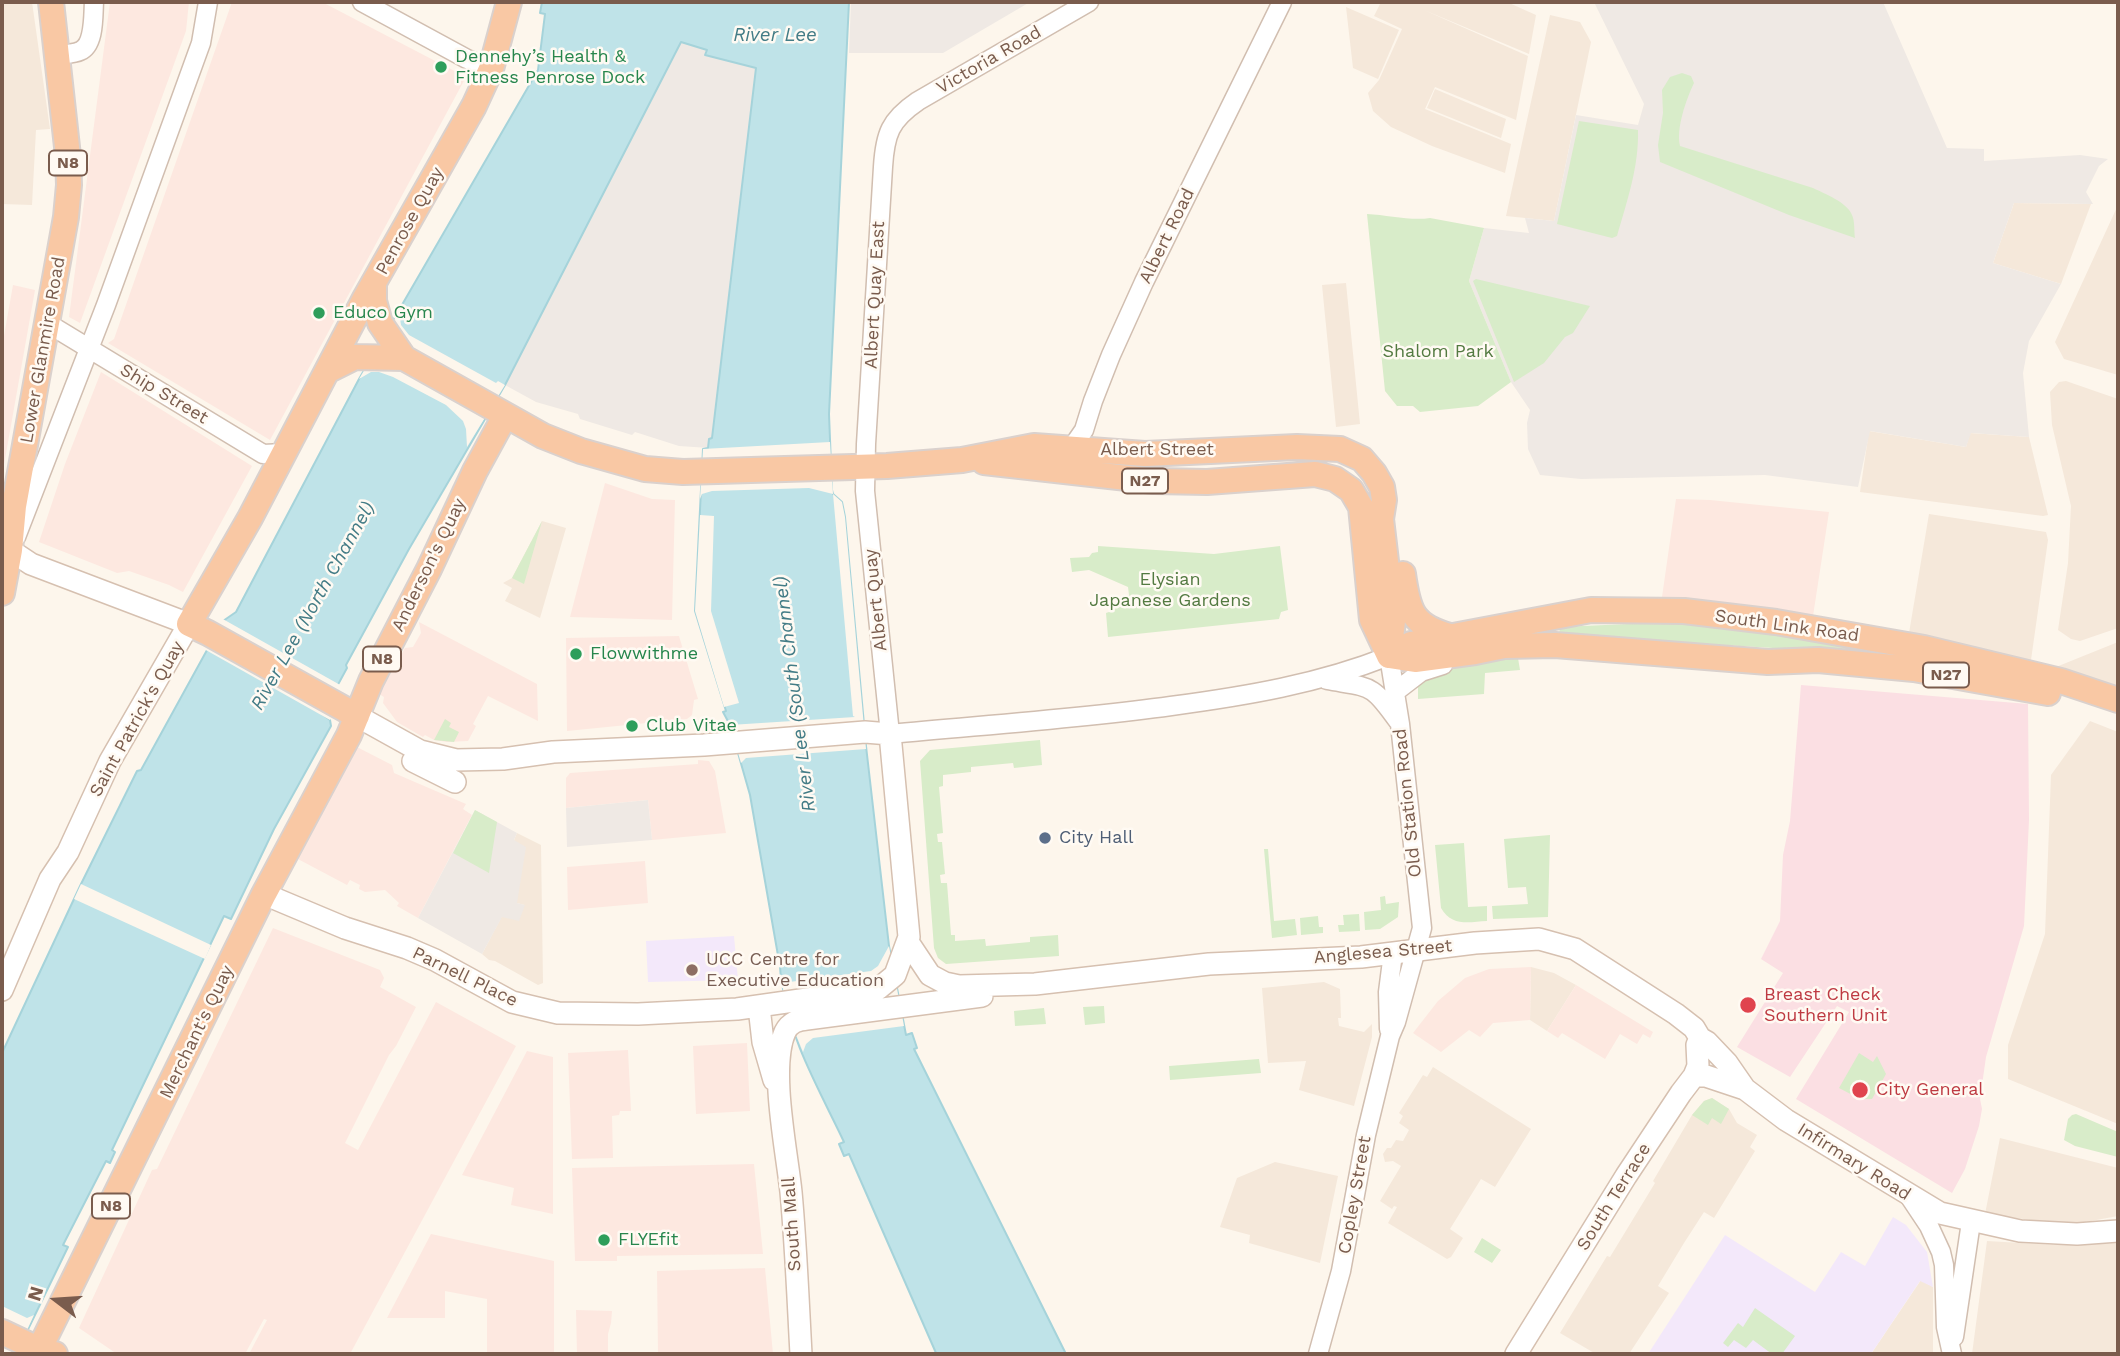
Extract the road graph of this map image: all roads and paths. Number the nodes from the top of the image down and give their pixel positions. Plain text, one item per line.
1 (51, 2) edge
2 (94, 2) edge
3 (208, 2) edge
4 (362, 2) edge
5 (509, 2) edge
6 (1089, 2) edge
7 (1282, 2) edge
8 (57, 55) junction
9 (491, 69) junction
10 (893, 124) joint
11 (374, 284) junction
12 (47, 323) junction
13 (88, 348) junction
14 (404, 358) junction
15 (327, 371) junction
16 (498, 412) junction
17 (1070, 449) junction
18 (284, 453) junction
19 (962, 460) junction
20 (866, 467) junction
21 (1056, 471) junction
22 (1384, 500) junction
23 (6, 545) edge
24 (2, 593) edge
25 (200, 629) junction
26 (1450, 636) junction
27 (1475, 652) junction
28 (1389, 656) junction
29 (1324, 679) junction
30 (1395, 692) junction
31 (2118, 700) edge
32 (348, 711) junction
33 (2118, 718) edge
34 (1400, 724) junction
35 (890, 734) junction
36 (383, 739) junction
37 (455, 782) dead end
38 (264, 894) junction
39 (908, 942) junction
40 (1415, 950) junction
41 (1392, 953) junction
42 (1035, 984) junction
43 (2, 990) edge
44 (758, 1007) junction
45 (791, 1024) joint
46 (1390, 1035) junction
47 (1700, 1038) junction
48 (1695, 1076) junction
49 (1745, 1089) junction
50 (779, 1094) junction
51 (1909, 1196) junction
52 (1970, 1222) junction
53 (2118, 1231) edge
54 (30, 1346) edge
55 (1952, 1352) edge
56 (801, 1354) edge
57 (1318, 1354) edge
58 (1516, 1354) edge

1 - 8 highway, Lower Glanmire Road / N8
2 - 8 street
3 - 13 street, Lower Glanmire Road
4 - 9 street
5 - 9 highway, Penrose Quay
6 - 10 street, Victoria Road
7 - 17 street, Albert Road
8 - 12 highway, Lower Glanmire Road / N8
9 - 11 highway, Penrose Quay
10 - 20 street, Albert Quay East
11 - 14 highway, N27
11 - 15 highway, Penrose Quay
12 - 13 street, Ship Street
12 - 23 highway, Lower Glanmire Road / N8
13 - 18 street, Ship Street
13 - 23 street, Lower Glanmire Road
14 - 15 highway
14 - 16 highway, N27
15 - 18 highway, Penrose Quay
16 - 20 highway, N27
16 - 32 highway, Anderson's Quay / N8
17 - 19 highway, Albert Street / N27
17 - 21 street, Albert Road
17 - 22 highway, Albert Street / N27
18 - 25 highway, Saint Patrick's Quay
19 - 20 highway, Albert Street / N27
19 - 21 highway, Albert Street / N27
20 - 35 street, Albert Quay
21 - 28 highway, Albert Street / N27
22 - 26 highway, N27
22 - 28 highway, N27
23 - 24 highway, N8
23 - 25 main road
25 - 32 highway
25 - 43 main road, Saint Patrick's Quay
26 - 28 highway, N27
26 - 31 highway, South Link Road / N27
27 - 28 highway, N27
27 - 30 street
27 - 33 highway, N27
28 - 29 street
28 - 30 street, Old Station Road
29 - 34 street
29 - 35 street
30 - 34 street, Old Station Road
32 - 36 main road
32 - 38 highway, Merchant's Quay / N8
34 - 40 street, Old Station Road
35 - 36 main road
35 - 39 main road
36 - 37 main road
38 - 44 main road, Parnell Place
38 - 54 highway, Merchant's Quay / N8
39 - 42 main road, Anglesea Street
39 - 44 main road, Parnell Place
40 - 41 main road, Anglesea Street
40 - 46 street, Old Station Road
40 - 47 main road, Anglesea Street
41 - 42 main road, Anglesea Street
41 - 46 street
42 - 45 main road, Anglesea Street
44 - 50 main road, South Mall
45 - 50 main road, South Mall
46 - 57 street, Copley Street
47 - 48 main road
47 - 49 main road, Infirmary Road
48 - 49 main road, Infirmary Road
48 - 58 main road, South Terrace
49 - 51 main road, Infirmary Road
50 - 56 main road, South Mall
51 - 52 main road, Infirmary Road
51 - 55 street
52 - 53 main road, Infirmary Road
52 - 55 street

